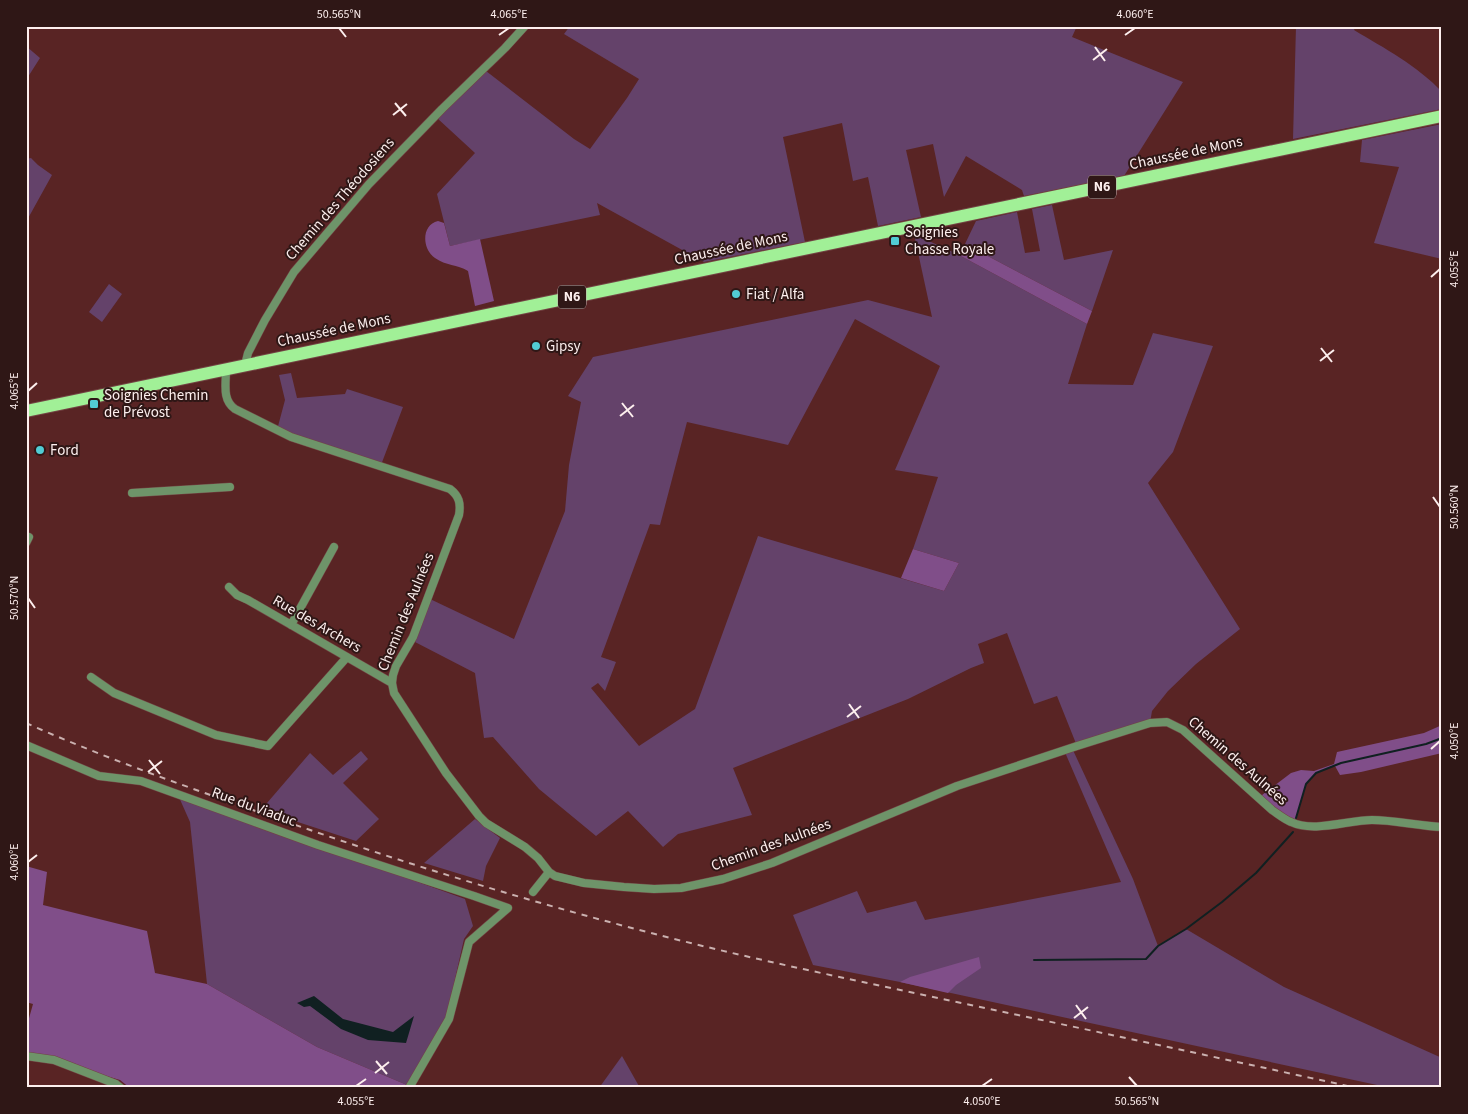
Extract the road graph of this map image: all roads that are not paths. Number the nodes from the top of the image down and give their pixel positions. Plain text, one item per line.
1 (525, 26) edge
2 (1442, 116) edge
3 (246, 365) junction
4 (226, 370) junction
5 (26, 411) edge
6 (230, 487) dead end
7 (132, 493) dead end
8 (334, 548) dead end
9 (229, 587) dead end
10 (291, 625) junction
11 (347, 657) junction
12 (91, 677) dead end
13 (392, 683) junction
14 (26, 745) edge
15 (1442, 827) edge
16 (549, 872) junction
17 (533, 892) dead end
18 (26, 1056) edge
19 (121, 1088) edge
20 (409, 1088) edge

1 - 3 street, Chemin des Théodosiens
2 - 3 main road, Chaussée de Mons / N6
3 - 4 main road, Chaussée de Mons / N6
4 - 5 main road, Chaussée de Mons / N6
4 - 13 street, Chemin des Aulnées
6 - 7 street
8 - 10 street
9 - 10 street, Rue des Archers
10 - 11 street, Rue des Archers
11 - 12 street
11 - 13 street, Rue des Archers
13 - 16 street, Chemin des Aulnées
14 - 20 street, Rue du Viaduc
15 - 16 street, Chemin des Aulnées
16 - 17 street
18 - 19 street

